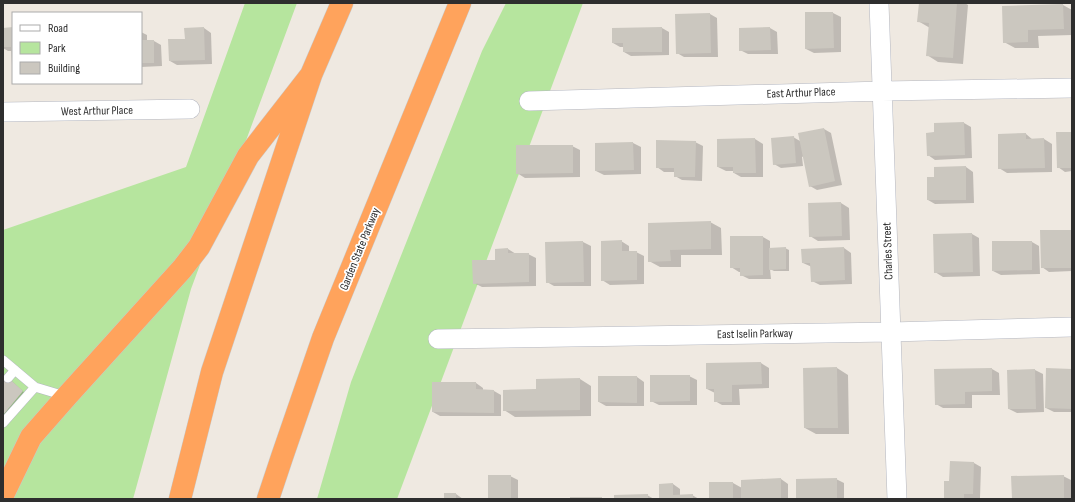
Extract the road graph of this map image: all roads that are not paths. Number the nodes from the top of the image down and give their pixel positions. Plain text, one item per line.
1 (342, 3) edge
2 (460, 3) edge
3 (879, 3) edge
4 (311, 75) junction
5 (1072, 88) edge
6 (882, 91) junction
7 (529, 101) dead end
8 (190, 109) dead end
9 (3, 112) edge
10 (1072, 327) edge
11 (891, 332) junction
12 (438, 339) dead end
13 (3, 360) edge
14 (15, 370) junction
15 (8, 378) dead end
16 (35, 387) junction
17 (67, 396) junction
18 (3, 423) edge
19 (3, 495) edge
20 (180, 499) edge
21 (268, 499) edge
22 (897, 499) edge

1 - 4 highway
2 - 21 highway, Garden State Parkway
3 - 6 street, Charles Street
4 - 17 highway
4 - 20 highway
5 - 6 street, East Arthur Place
6 - 7 street, East Arthur Place
6 - 11 street, Charles Street
8 - 9 street, West Arthur Place
10 - 11 street, East Iselin Parkway
11 - 12 street, East Iselin Parkway
11 - 22 street, Charles Street
13 - 14 lane
14 - 15 lane
14 - 16 lane
16 - 17 lane
16 - 18 lane
17 - 19 highway

